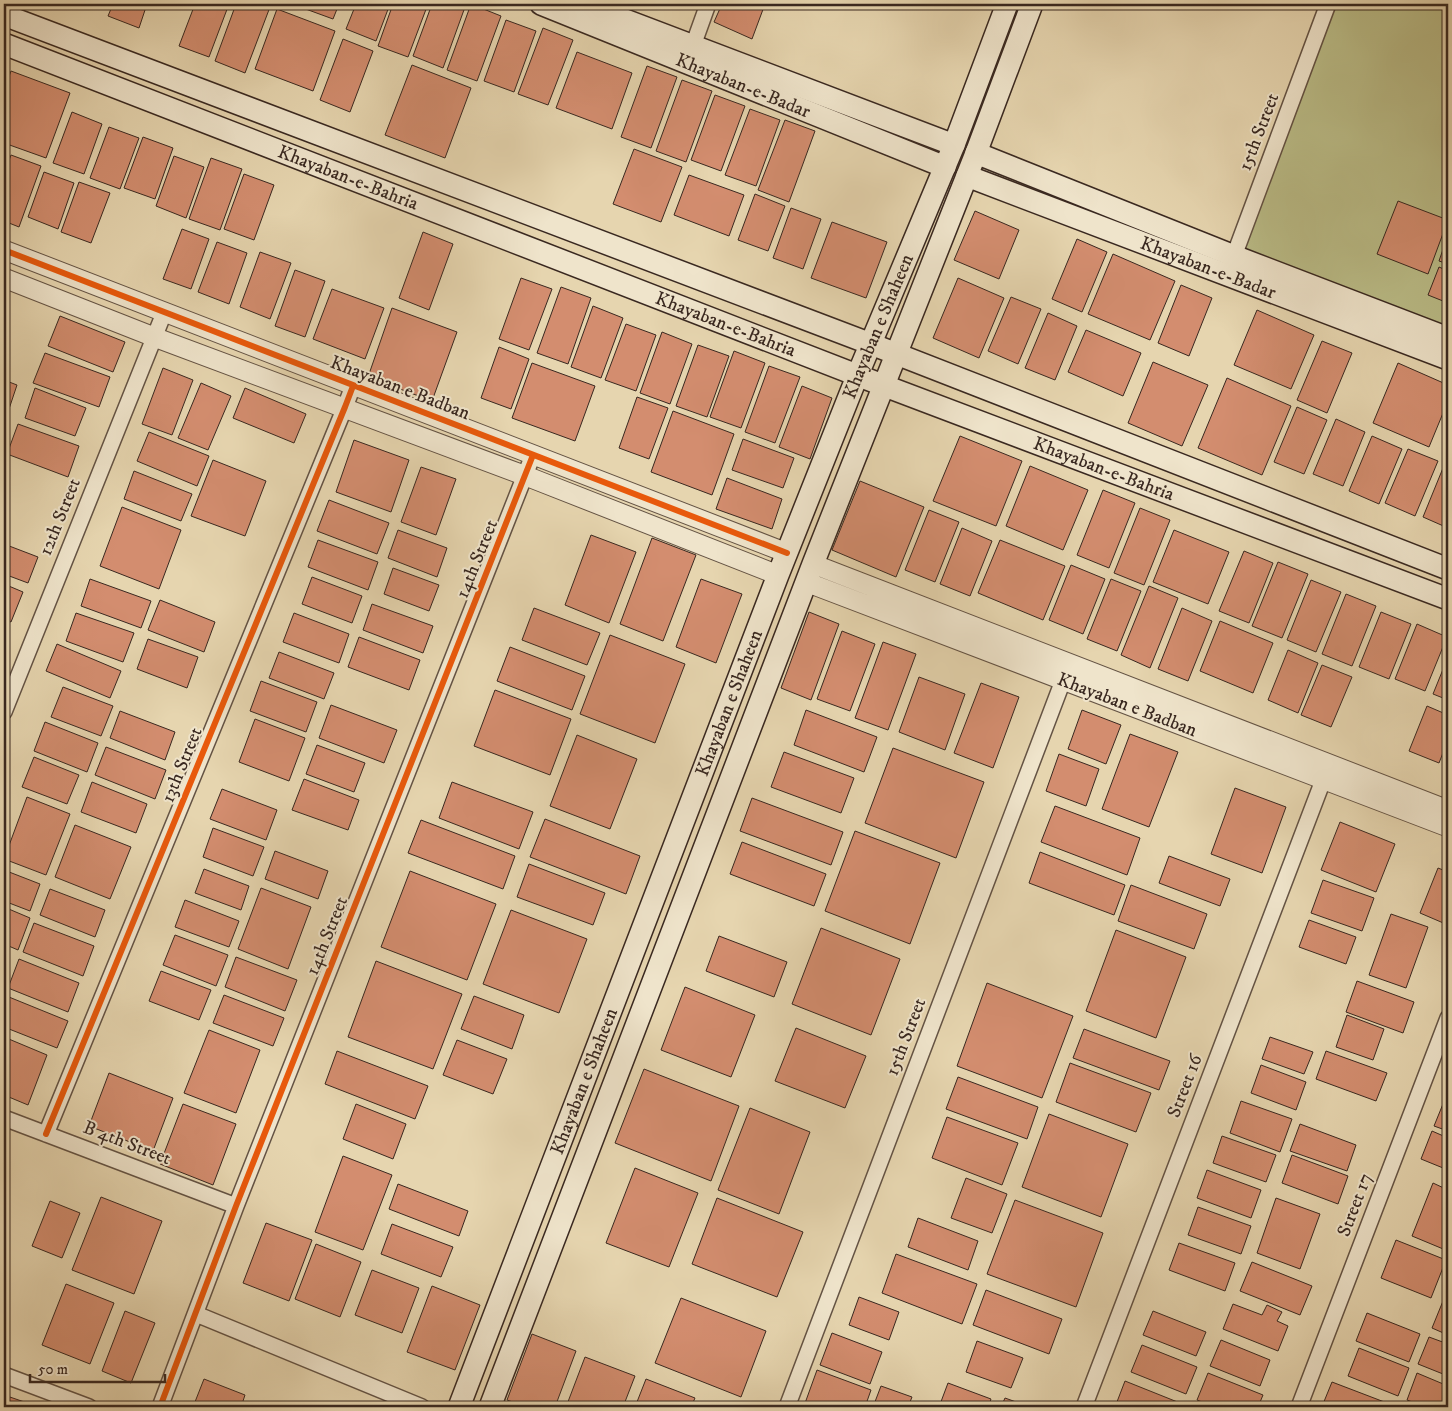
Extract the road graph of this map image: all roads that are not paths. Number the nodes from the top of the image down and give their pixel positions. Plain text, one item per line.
1 (541, 4) edge
2 (583, 4) edge
3 (708, 4) edge
4 (1007, 4) edge
5 (1328, 4) edge
6 (1028, 5) edge
7 (4, 15) edge
8 (4, 44) edge
9 (690, 54) junction
10 (954, 145) junction
11 (976, 153) junction
12 (945, 167) junction
13 (967, 176) junction
14 (4, 250) edge
15 (1230, 265) junction
16 (4, 278) edge
17 (164, 313) junction
18 (154, 337) junction
19 (1448, 338) edge
20 (871, 344) junction
21 (896, 355) junction
22 (1448, 359) edge
23 (858, 374) junction
24 (353, 386) junction
25 (885, 386) junction
26 (346, 407) junction
27 (533, 456) junction
28 (526, 476) junction
29 (786, 553) junction
30 (1448, 568) edge
31 (810, 573) junction
32 (778, 575) junction
33 (1448, 599) edge
34 (1066, 672) junction
35 (4, 712) edge
36 (1327, 772) junction
37 (1448, 810) edge
38 (1448, 828) edge
39 (1448, 1018) edge
40 (4, 1118) edge
41 (46, 1134) junction
42 (236, 1206) junction
43 (196, 1314) junction
44 (4, 1375) edge
45 (89, 1407) edge
46 (160, 1407) edge
47 (422, 1407) edge
48 (459, 1407) edge
49 (490, 1407) edge
50 (787, 1407) edge
51 (1084, 1407) edge
52 (1299, 1407) edge

1 - 9 main road, Khayaban-e-Badar
2 - 9 main road, Khayaban-e-Badar
3 - 9 street
4 - 10 main road, Khayaban e Shaheen
5 - 15 street, 15th Street
6 - 11 main road, Khayaban e Shaheen
7 - 20 main road, Khayaban-e-Bahria
8 - 23 main road, Khayaban-e-Bahria
9 - 10 main road, Khayaban-e-Badar
9 - 12 main road, Khayaban-e-Badar
10 - 12 main road, Khayaban e Shaheen
11 - 13 main road, Khayaban e Shaheen
11 - 15 main road, Khayaban-e-Badar
12 - 20 main road, Khayaban e Shaheen
13 - 15 main road, Khayaban-e-Badar
13 - 21 main road, Khayaban e Shaheen
14 - 17 street, Khayaban e Badban
15 - 19 main road, Khayaban-e-Badar
15 - 22 main road, Khayaban-e-Badar
16 - 18 street, Khayaban e Badban
17 - 18 street, 12th Street
17 - 24 street, Khayaban e Badban
18 - 26 street, Khayaban e Badban
18 - 35 street, 12th Street
20 - 21 main road, Khayaban-e-Bahria
20 - 23 main road, Khayaban e Shaheen
21 - 25 main road, Khayaban e Shaheen
21 - 30 main road, Khayaban-e-Bahria
23 - 25 main road, Khayaban-e-Bahria
23 - 29 main road, Khayaban e Shaheen
24 - 26 street, 13th Street
24 - 27 street, Khayaban e Badban
25 - 31 main road, Khayaban e Shaheen
25 - 33 main road, Khayaban-e-Bahria
26 - 28 street, Khayaban e Badban
26 - 41 street, 13th Street
27 - 28 street, 14th Street
27 - 29 street, Khayaban e Badban
28 - 32 street, Khayaban e Badban
28 - 42 street, 14th Street
29 - 32 main road, Khayaban e Shaheen
31 - 34 street, Khayaban e Badban
31 - 49 main road, Khayaban e Shaheen
32 - 48 main road, Khayaban e Shaheen
34 - 36 street, Khayaban e Badban
34 - 50 street, 15th Street
36 - 37 street, Khayaban e Badban
36 - 38 street, Khayaban e Badban
36 - 51 street, Street 16
39 - 52 street, Street 17
40 - 41 street, B 4th Street
41 - 42 street, B 4th Street
42 - 43 street, 14th Street
43 - 46 street, 14th Street
43 - 47 street
44 - 45 street

